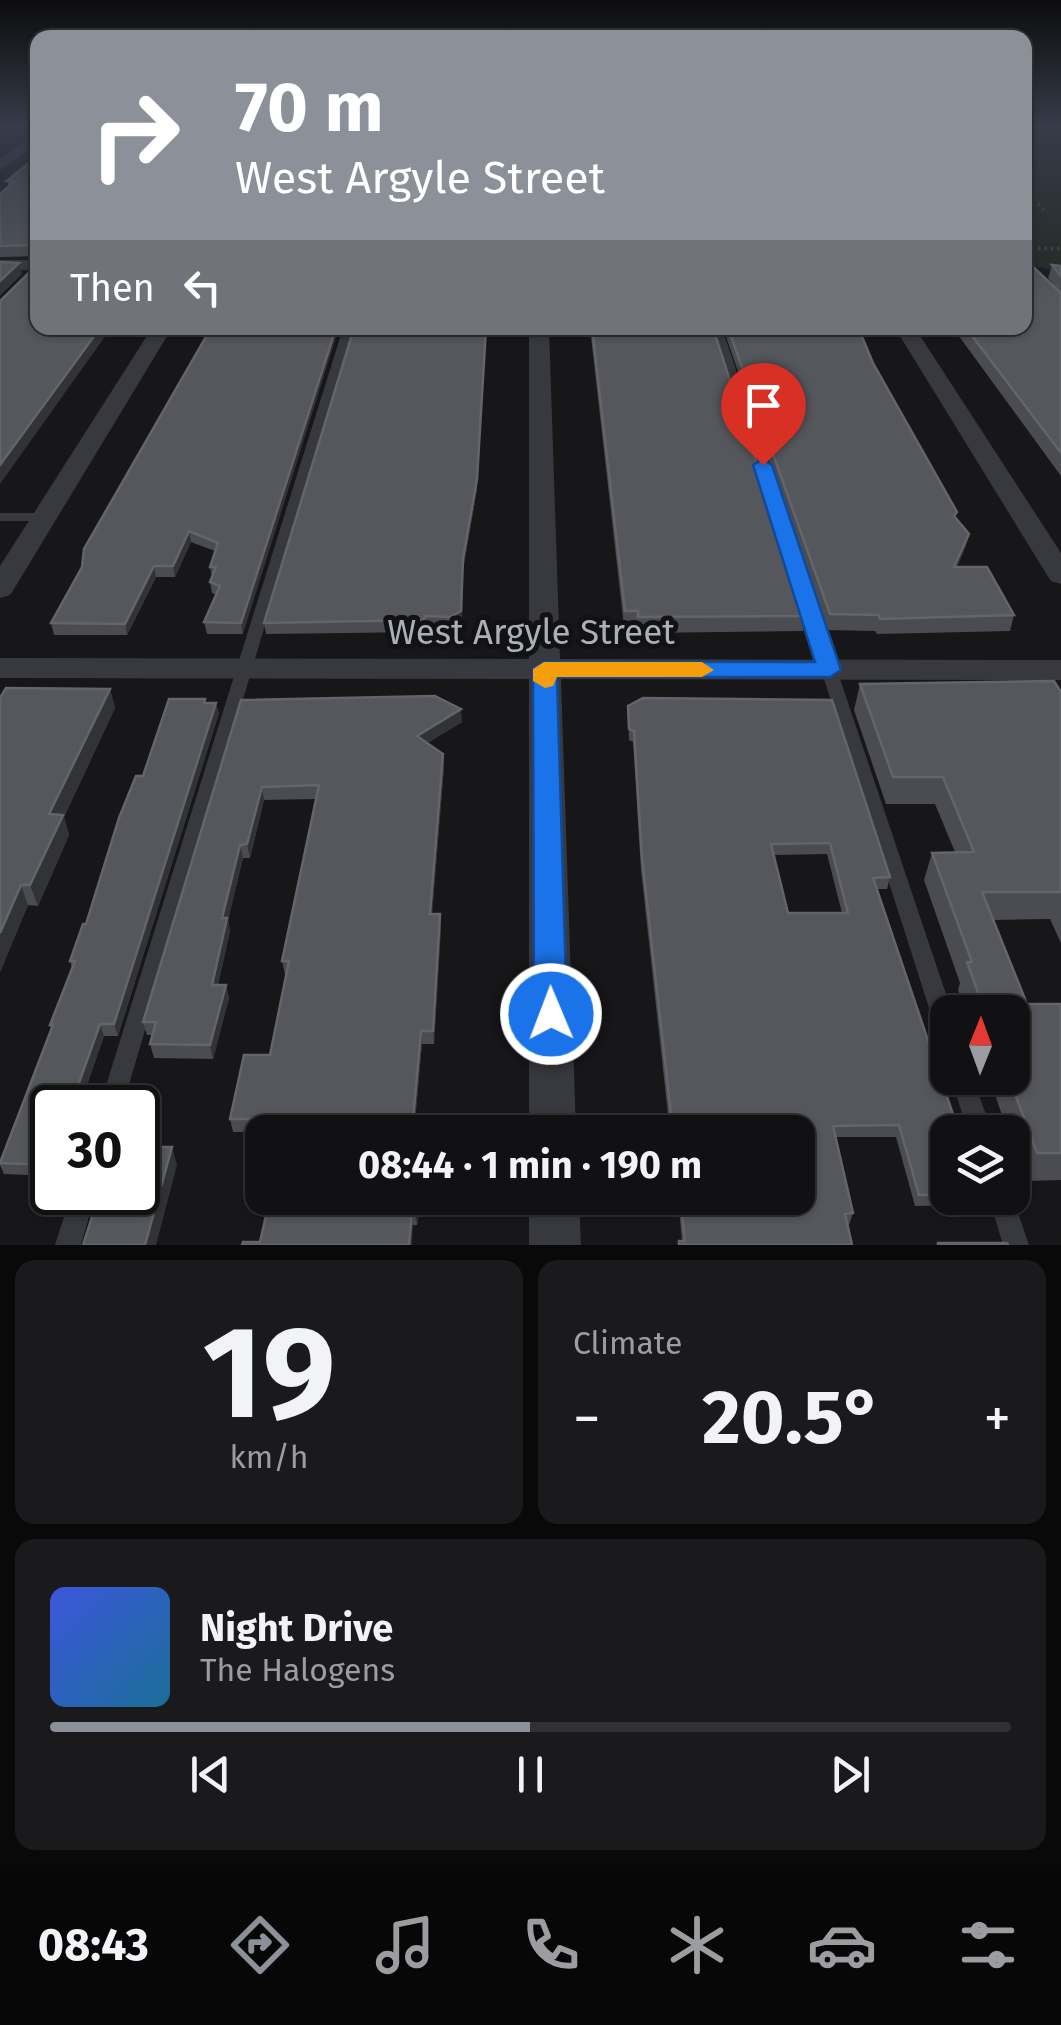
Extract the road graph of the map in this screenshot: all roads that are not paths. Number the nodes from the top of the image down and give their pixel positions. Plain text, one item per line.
1 (0, 264) edge
2 (30, 268) edge
3 (158, 335) edge
4 (346, 335) edge
5 (539, 335) edge
6 (720, 335) edge
7 (910, 335) edge
8 (0, 517) edge
9 (45, 517) junction
10 (1061, 575) edge
11 (0, 589) edge
12 (0, 668) edge
13 (244, 669) junction
14 (544, 669) junction
15 (830, 670) junction
16 (1061, 670) edge
17 (935, 995) edge
18 (117, 1085) edge
19 (553, 1115) edge
20 (77, 1215) edge
21 (554, 1215) edge
22 (1006, 1215) edge
23 (68, 1245) edge
24 (555, 1245) edge
25 (1016, 1245) edge

1 - 2 street
3 - 9 street
4 - 13 lane
5 - 14 street
6 - 15 lane
7 - 10 street
8 - 9 lane
9 - 11 street
12 - 13 street, West Argyle Street
13 - 14 street, West Argyle Street
13 - 18 lane
14 - 15 street, West Argyle Street
14 - 19 street
15 - 16 street, West Argyle Street
15 - 17 lane
20 - 23 lane
21 - 24 street
22 - 25 lane

